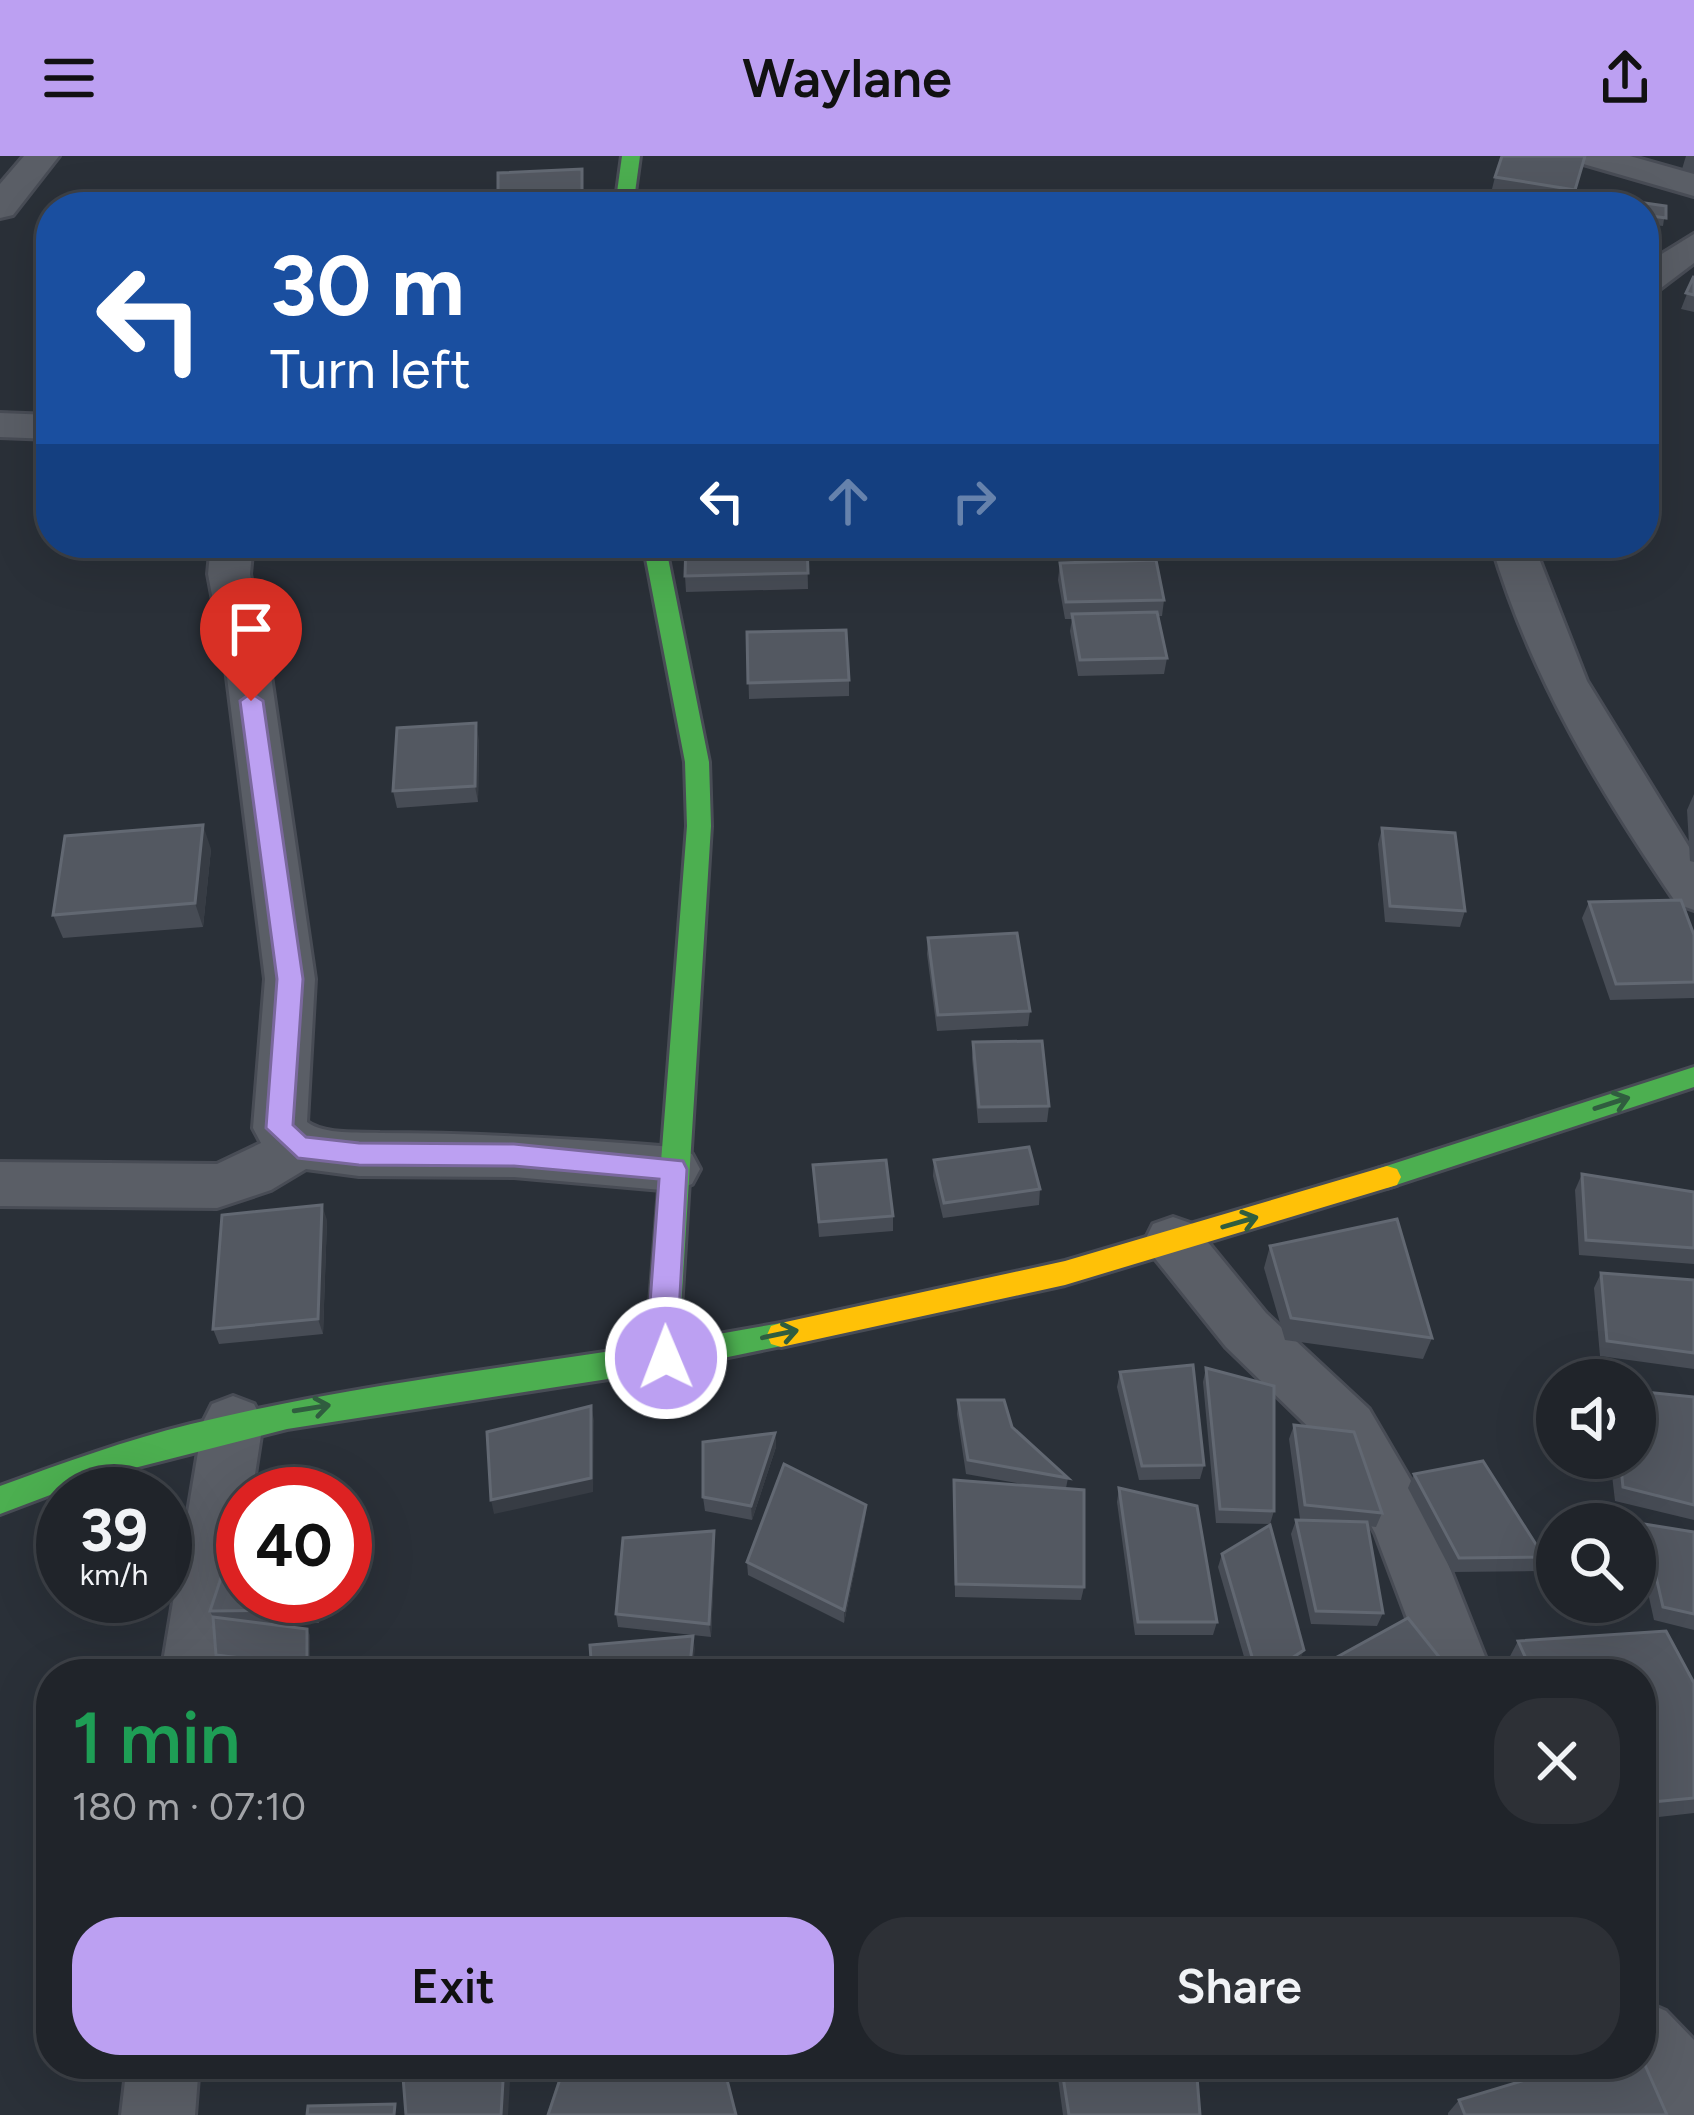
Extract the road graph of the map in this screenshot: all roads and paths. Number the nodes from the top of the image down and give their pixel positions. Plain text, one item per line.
1 (42, 156) edge
2 (631, 156) edge
3 (1592, 156) edge
4 (1694, 185) edge
5 (626, 192) edge
6 (0, 207) edge
7 (1694, 245) edge
8 (1659, 272) edge
9 (0, 425) edge
10 (36, 426) edge
11 (231, 558) edge
12 (657, 558) edge
13 (1518, 558) edge
14 (1694, 892) edge
15 (1694, 1077) edge
16 (298, 1147) junction
17 (674, 1169) junction
18 (0, 1184) edge
19 (1173, 1240) junction
20 (666, 1358) junction
21 (233, 1423) junction
22 (0, 1500) edge
23 (195, 1659) edge
24 (1454, 1659) edge
25 (1656, 2052) edge
26 (162, 2079) edge
27 (1694, 2093) edge
28 (158, 2115) edge

1 - 6 street
2 - 5 main road
3 - 4 street
7 - 8 street
9 - 10 street
11 - 16 street
12 - 17 main road
13 - 14 street
19 -> 15 main road
16 - 17 street
16 - 18 street
17 - 20 main road
20 -> 19 main road
19 - 24 street
21 -> 20 main road
21 - 22 main road
21 - 23 street
25 - 27 street
26 - 28 street

